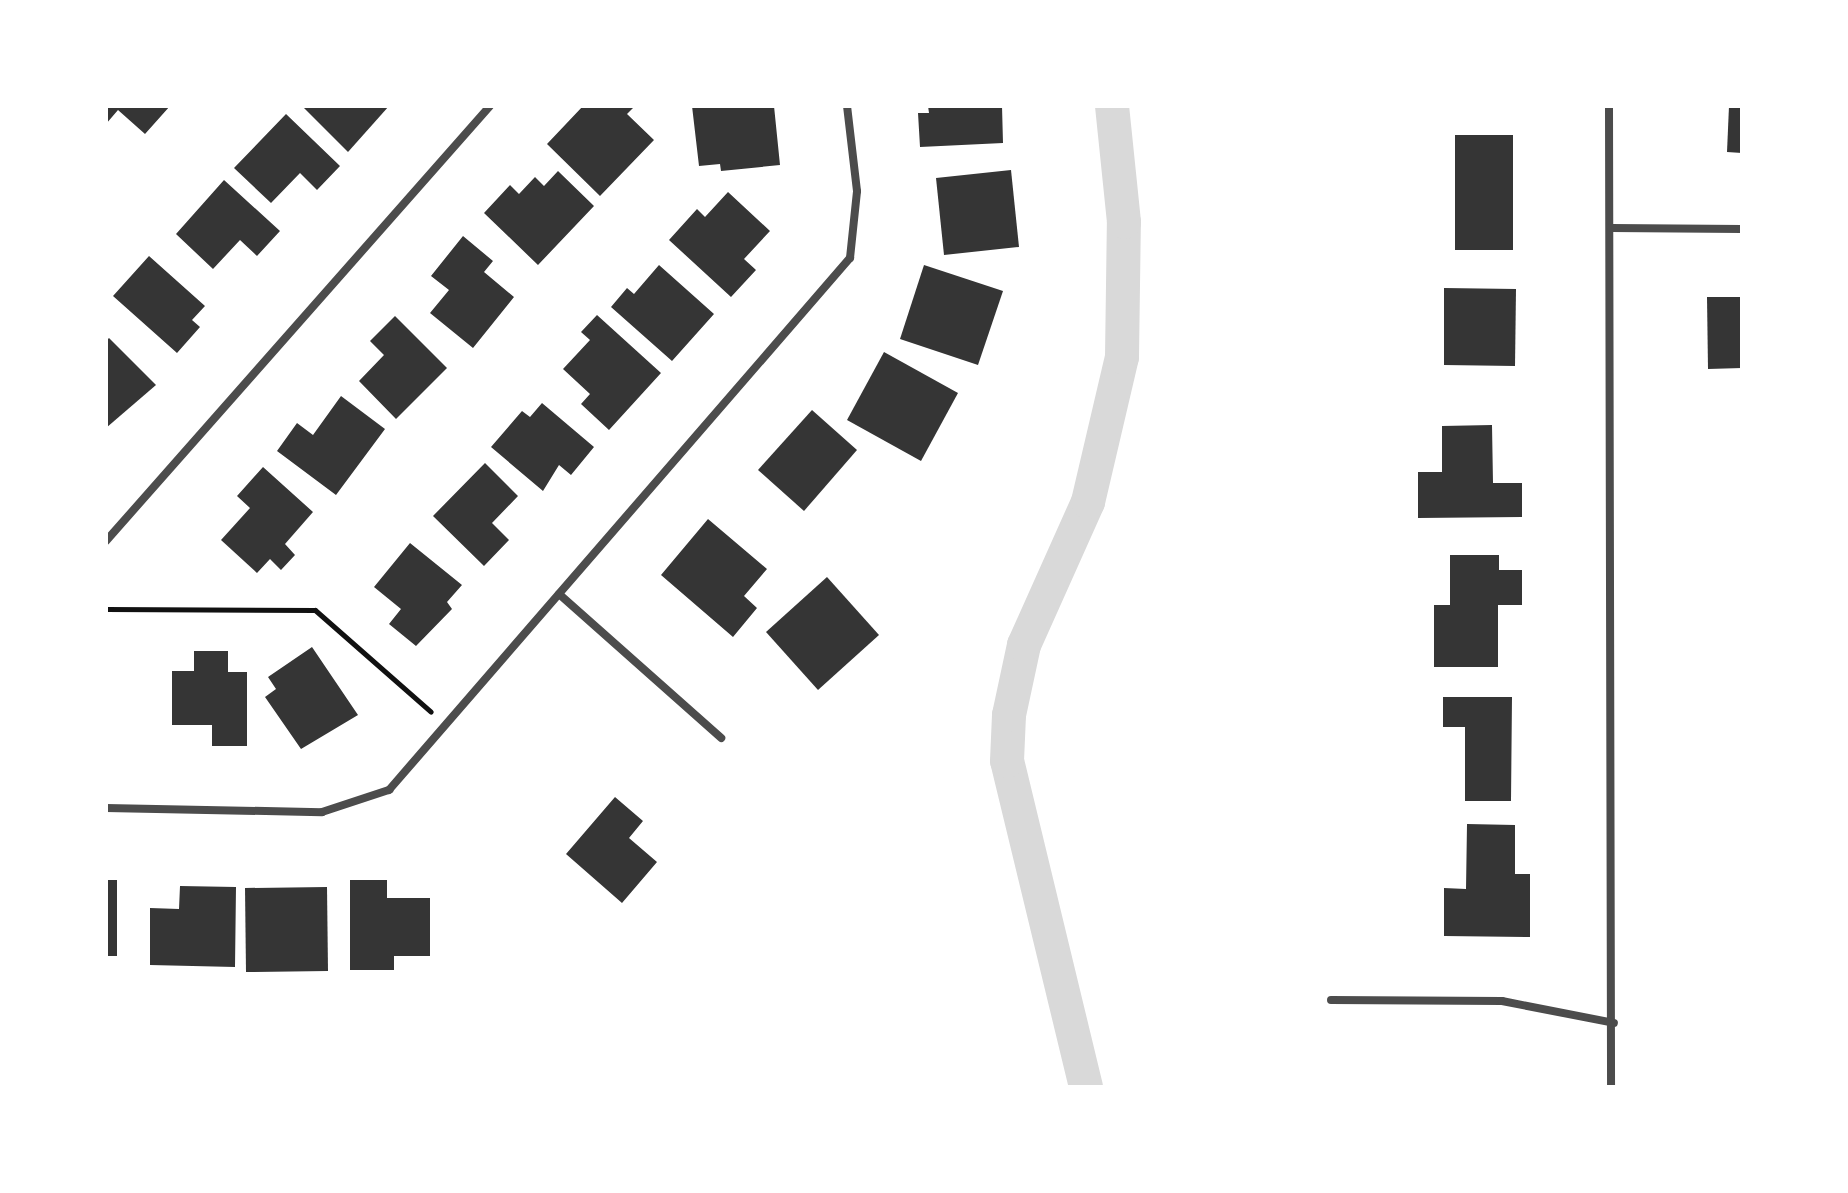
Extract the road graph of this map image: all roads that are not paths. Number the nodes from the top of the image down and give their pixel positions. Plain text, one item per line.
1 (490, 106) edge
2 (847, 106) edge
3 (1609, 106) edge
4 (1611, 228) junction
5 (1742, 229) edge
6 (106, 541) edge
7 (559, 594) junction
8 (721, 738) dead end
9 (106, 808) edge
10 (1331, 1000) dead end
11 (1614, 1023) junction
12 (1611, 1087) edge

1 - 6 street
2 - 7 street
3 - 4 street
4 - 5 street
4 - 11 street
7 - 8 street
7 - 9 street
10 - 11 street
11 - 12 street

